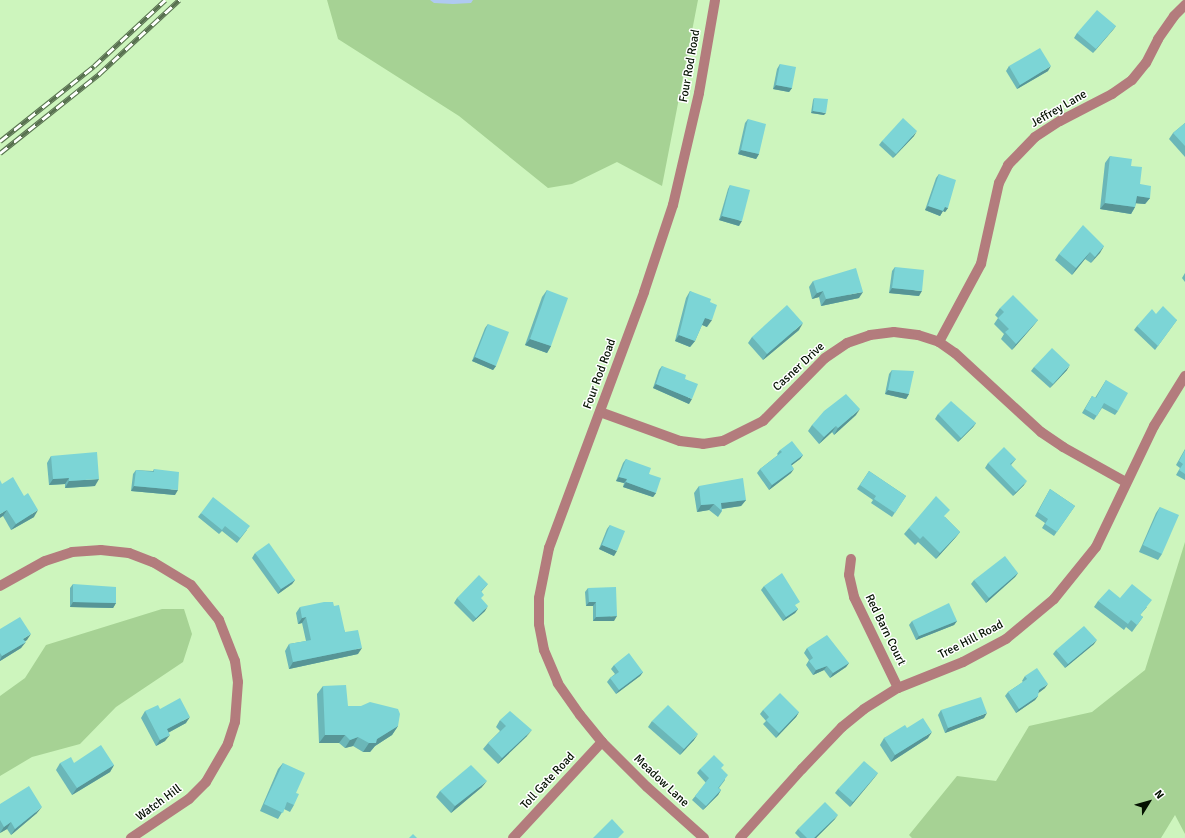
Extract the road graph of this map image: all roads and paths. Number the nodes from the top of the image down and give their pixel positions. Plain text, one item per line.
1 (715, 0) edge
2 (1185, 5) edge
3 (939, 342) junction
4 (1185, 376) edge
5 (600, 412) junction
6 (1126, 482) junction
7 (851, 559) dead end
8 (0, 586) edge
9 (898, 688) junction
10 (602, 742) junction
11 (131, 838) edge
12 (513, 838) edge
13 (704, 838) edge
14 (740, 838) edge

1 - 5 street, Four Rod Road
2 - 3 street, Jeffrey Lane
3 - 5 street, Casner Drive
3 - 6 street, Casner Drive
4 - 6 street, Tree Hill Road
5 - 10 street, Four Rod Road
6 - 9 street, Tree Hill Road
7 - 9 street, Red Barn Court
8 - 11 street, Watch Hill
9 - 14 street, Tree Hill Road
10 - 12 street, Toll Gate Road
10 - 13 street, Meadow Lane

